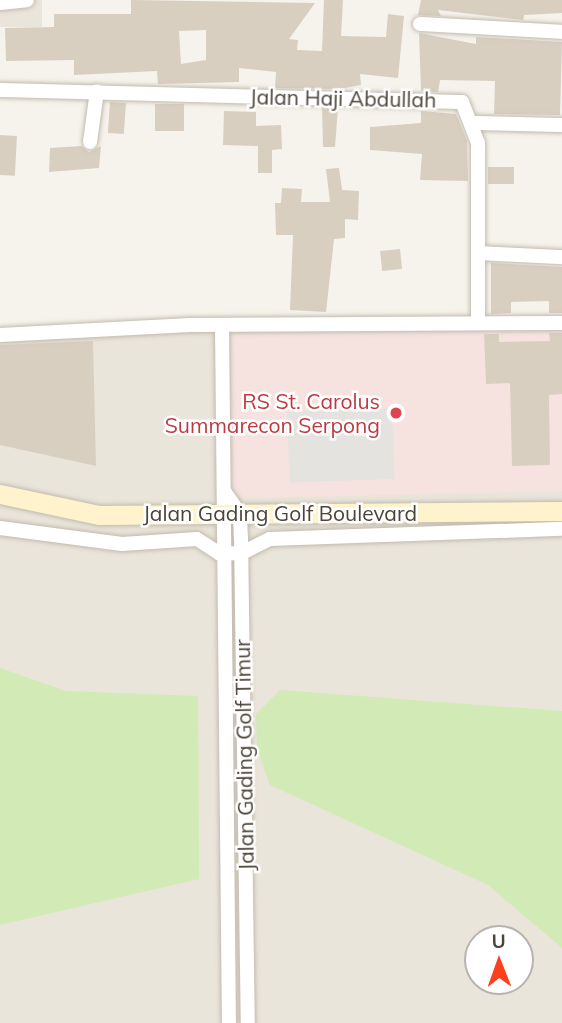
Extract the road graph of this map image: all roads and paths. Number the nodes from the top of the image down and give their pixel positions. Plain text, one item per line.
1 (27, 0) edge
2 (0, 3) edge
3 (420, 24) dead end
4 (562, 32) edge
5 (0, 90) edge
6 (97, 91) junction
7 (474, 123) junction
8 (562, 125) edge
9 (90, 142) dead end
10 (479, 253) junction
11 (562, 257) edge
12 (478, 322) junction
13 (562, 323) edge
14 (222, 325) junction
15 (0, 335) edge
16 (224, 491) junction
17 (0, 495) edge
18 (562, 512) edge
19 (219, 514) junction
20 (240, 514) junction
21 (0, 528) edge
22 (562, 529) edge
23 (220, 554) junction
24 (242, 554) junction
25 (229, 1023) edge
26 (248, 1023) edge

1 - 2 street
3 - 4 street
5 - 6 street, Jalan Haji Abdullah
6 - 7 street, Jalan Haji Abdullah
6 - 9 street
7 - 8 street
7 - 10 street
10 - 11 street
10 - 12 street
12 - 13 street
12 - 14 street
14 - 15 street
14 - 16 street, Jalan Gading Golf Timur
16 - 19 street, Jalan Gading Golf Timur
16 - 20 street
17 - 19 main road, Jalan Gading Golf Boulevard
18 - 20 main road, Jalan Gading Golf Boulevard
19 - 20 main road, Jalan Gading Golf Boulevard
19 - 23 street, Jalan Gading Golf Timur
20 - 24 street, Jalan Gading Golf Timur
21 - 23 street, Jalan Gading Golf Boulevard
22 - 24 street, Jalan Gading Golf Boulevard
23 - 24 street, Jalan Gading Golf Boulevard
23 - 25 street, Jalan Gading Golf Timur
24 - 26 street, Jalan Gading Golf Timur

